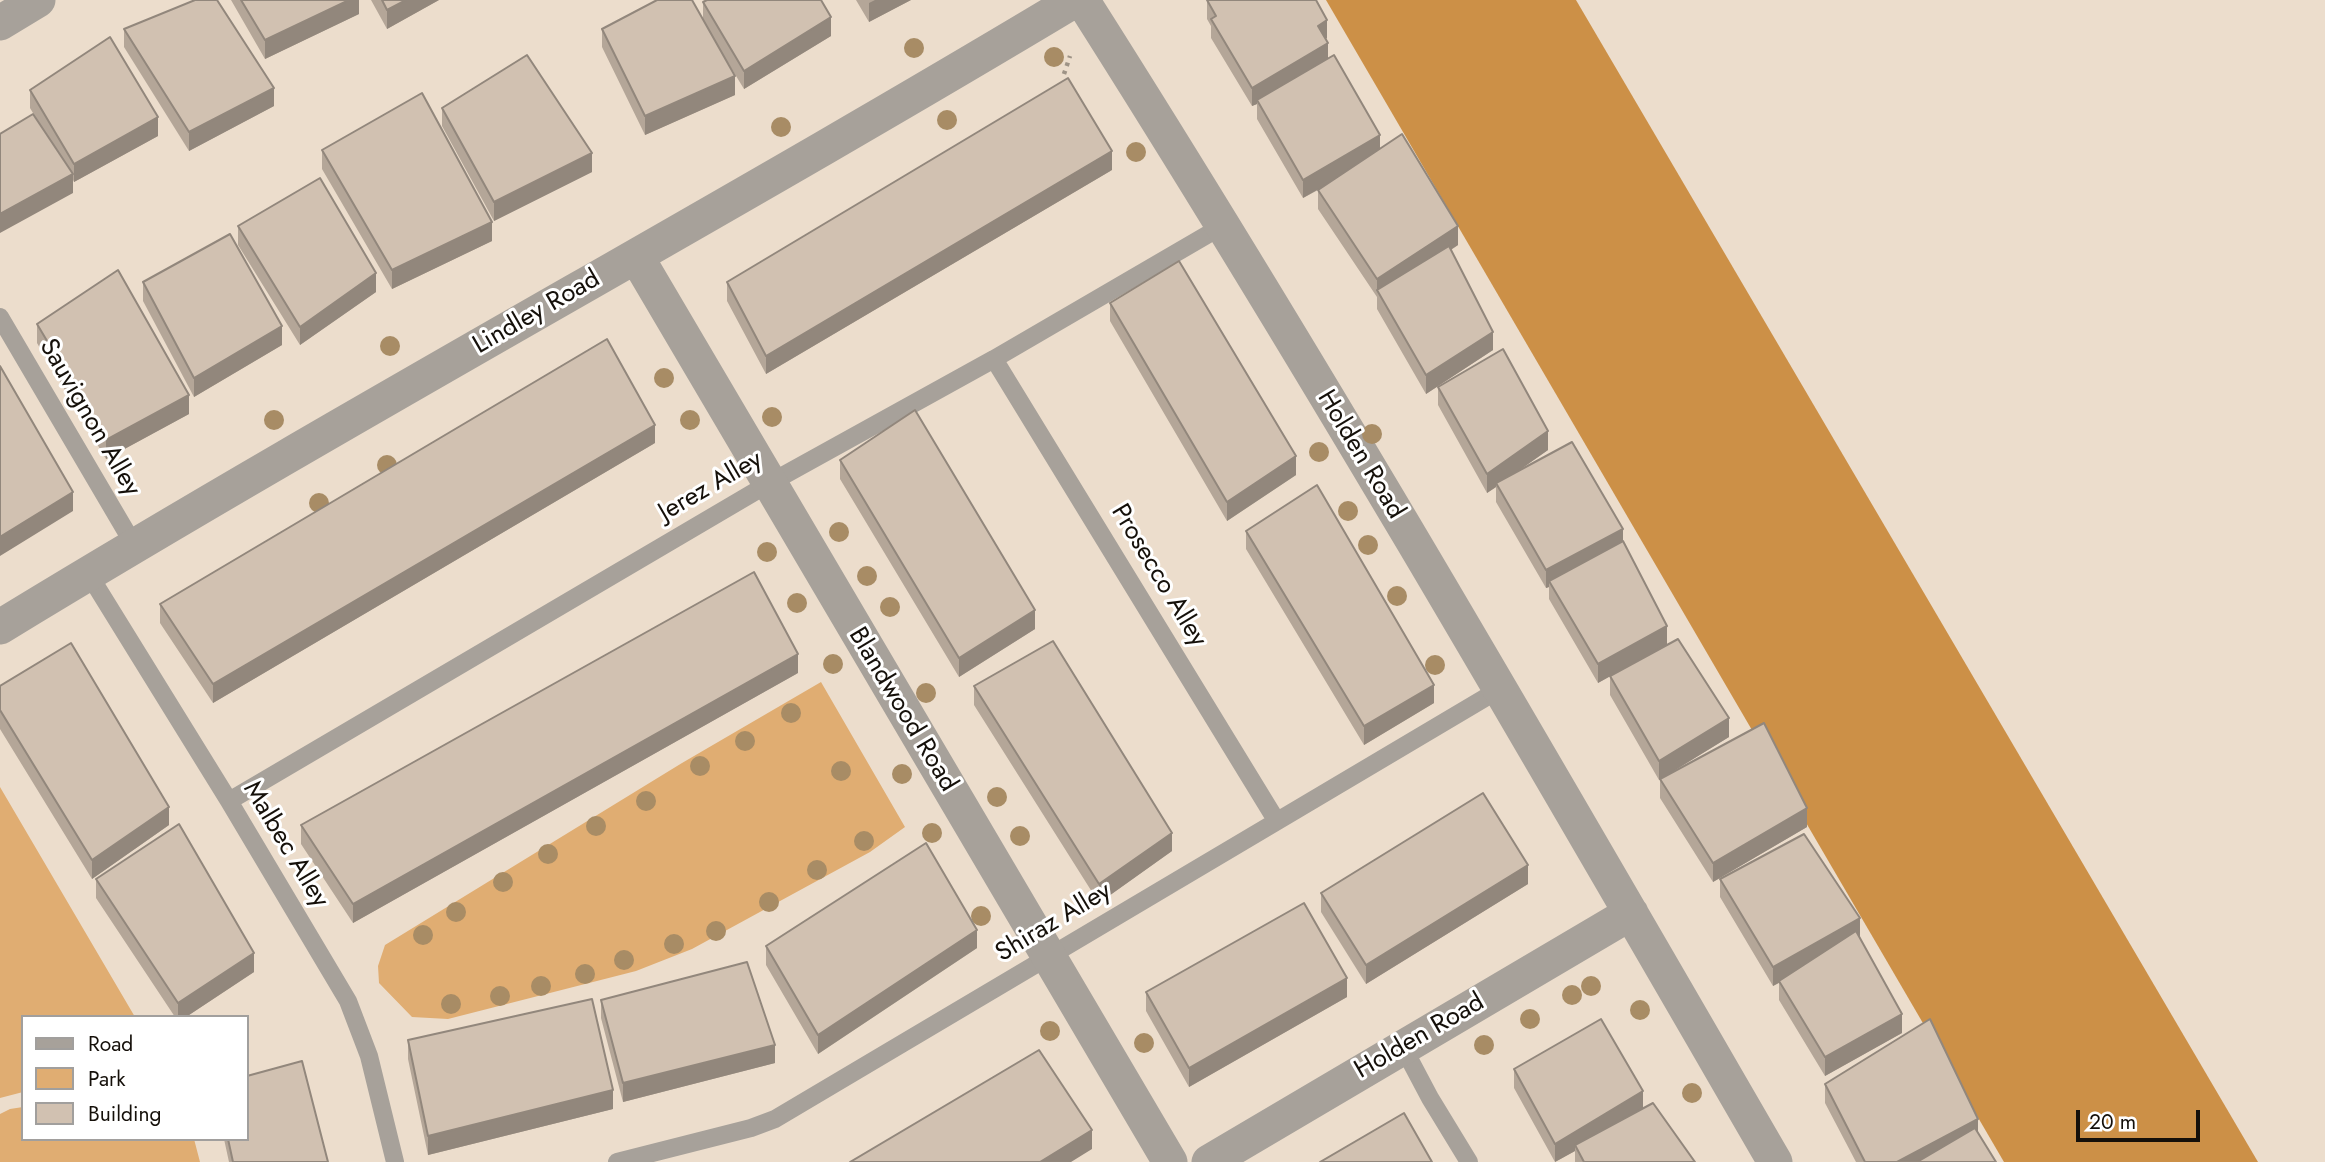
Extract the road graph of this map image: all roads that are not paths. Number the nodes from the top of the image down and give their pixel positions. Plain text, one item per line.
1 (38, 0) edge
2 (1074, 0) edge
3 (1082, 0) edge
4 (0, 23) edge
5 (1224, 225) junction
6 (636, 256) junction
7 (0, 317) edge
8 (994, 359) junction
9 (768, 484) junction
10 (134, 545) junction
11 (88, 573) junction
12 (0, 627) edge
13 (1500, 689) junction
14 (229, 801) junction
15 (1276, 820) junction
16 (1631, 913) junction
17 (1048, 957) junction
18 (1403, 1047) junction
19 (395, 1162) edge
20 (617, 1162) edge
21 (1170, 1162) edge
22 (1209, 1162) edge
23 (1469, 1162) edge
24 (1775, 1162) edge

1 - 4 street
2 - 6 street, Lindley Road
3 - 5 street, Holden Road
5 - 8 lane, Jerez Alley
5 - 13 street, Holden Road
6 - 9 street, Blandwood Road
6 - 10 street, Lindley Road
7 - 10 lane, Sauvignon Alley
8 - 9 lane, Jerez Alley
8 - 15 lane, Prosecco Alley
9 - 14 lane, Jerez Alley
9 - 17 street, Blandwood Road
10 - 11 street, Lindley Road
11 - 12 street, Lindley Road
11 - 14 lane, Malbec Alley
13 - 15 lane, Shiraz Alley
13 - 16 street, Holden Road
14 - 19 lane, Malbec Alley
15 - 17 lane, Shiraz Alley
16 - 18 street, Holden Road
16 - 24 street, Holden Road
17 - 20 lane, Shiraz Alley
17 - 21 street, Blandwood Road
18 - 22 street, Holden Road
18 - 23 lane

